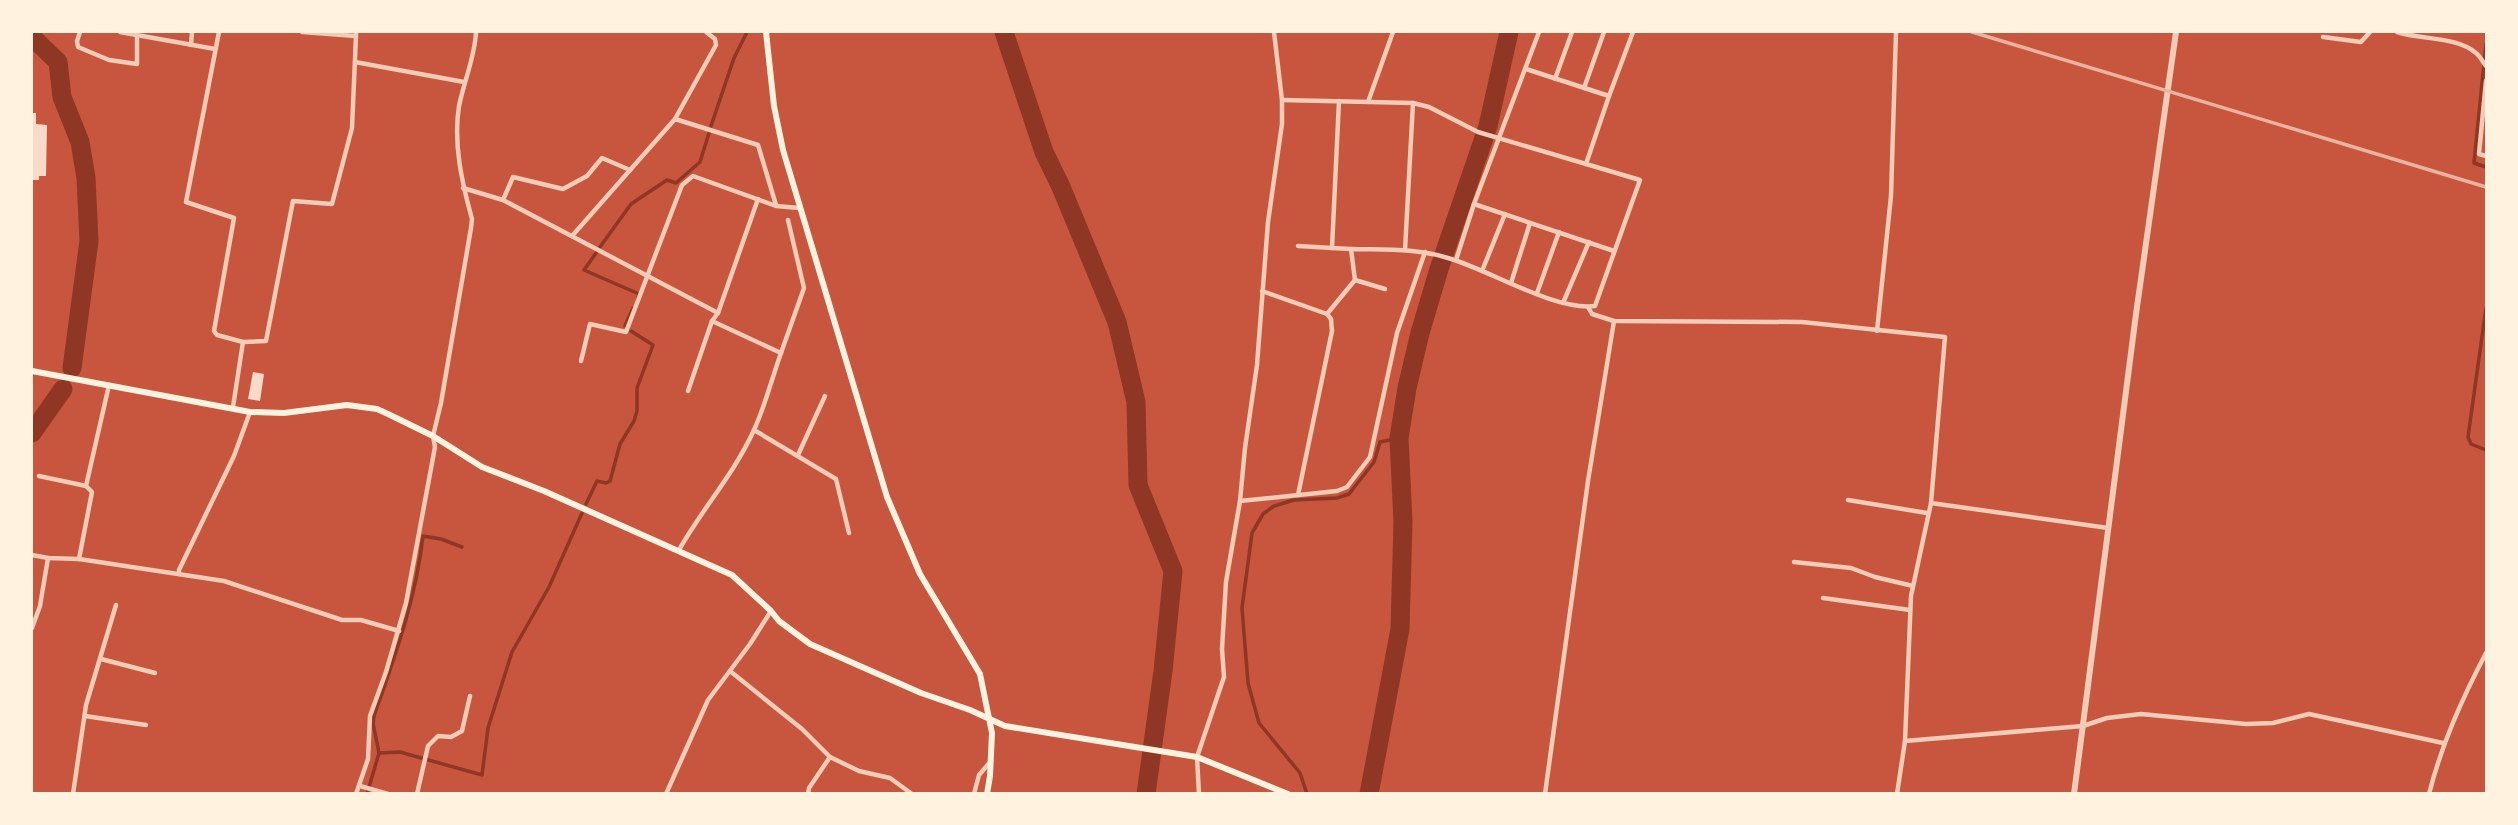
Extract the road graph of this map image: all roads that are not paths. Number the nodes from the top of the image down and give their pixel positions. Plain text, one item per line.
1 (80, 32) edge
2 (120, 32) edge
3 (192, 32) edge
4 (219, 32) edge
5 (302, 32) edge
6 (476, 32) edge
7 (706, 32) edge
8 (766, 32) edge
9 (1274, 32) edge
10 (1393, 32) edge
11 (1539, 32) edge
12 (1572, 32) edge
13 (1604, 32) edge
14 (1633, 32) edge
15 (1896, 32) edge
16 (2176, 32) edge
17 (2370, 32) edge
18 (2397, 32) edge
19 (356, 34) edge
20 (137, 35) junction
21 (2323, 37) dead end
22 (191, 45) junction
23 (215, 49) junction
24 (355, 62) junction
25 (2487, 66) edge
26 (1526, 69) junction
27 (1555, 79) junction
28 (2487, 80) edge
29 (464, 82) junction
30 (1584, 88) junction
31 (1609, 96) junction
32 (1282, 100) junction
33 (1339, 101) junction
34 (1368, 102) junction
35 (1413, 103) junction
36 (675, 118) junction
37 (1499, 138) junction
38 (2487, 156) edge
39 (1586, 164) junction
40 (630, 170) junction
41 (463, 188) junction
42 (758, 199) junction
43 (503, 200) junction
44 (1474, 204) junction
45 (776, 206) junction
46 (799, 208) junction
47 (1505, 214) junction
48 (788, 220) dead end
49 (1530, 223) junction
50 (1559, 232) junction
51 (572, 236) junction
52 (1589, 242) junction
53 (1298, 246) dead end
54 (1332, 248) junction
55 (1351, 250) junction
56 (1405, 250) junction
57 (1614, 251) junction
58 (1425, 252) junction
59 (1456, 260) junction
60 (1482, 271) junction
61 (648, 275) junction
62 (1355, 279) junction
63 (1511, 283) junction
64 (1385, 289) dead end
65 (1262, 291) junction
66 (1537, 293) junction
67 (1563, 303) junction
68 (1588, 307) junction
69 (718, 313) junction
70 (1326, 314) junction
71 (712, 321) junction
72 (1614, 321) junction
73 (1877, 331) junction
74 (243, 342) junction
75 (781, 353) junction
76 (581, 361) dead end
77 (32, 371) edge
78 (109, 385) junction
79 (688, 391) dead end
80 (825, 396) dead end
81 (233, 407) junction
82 (250, 412) junction
83 (754, 430) junction
84 (433, 436) junction
85 (798, 455) junction
86 (40, 476) dead end
87 (86, 486) junction
88 (1298, 495) junction
89 (1848, 500) dead end
90 (1240, 501) junction
91 (1931, 503) junction
92 (1927, 513) junction
93 (2108, 528) junction
94 (849, 533) dead end
95 (679, 550) junction
96 (32, 555) edge
97 (48, 558) junction
98 (79, 559) junction
99 (1794, 562) dead end
100 (179, 574) junction
101 (1913, 586) junction
102 (1823, 598) dead end
103 (116, 605) dead end
104 (1910, 610) junction
105 (771, 611) junction
106 (32, 628) edge
107 (399, 631) junction
108 (2487, 653) edge
109 (101, 659) junction
110 (730, 671) junction
111 (155, 673) dead end
112 (470, 696) dead end
113 (85, 716) junction
114 (989, 720) junction
115 (146, 725) dead end
116 (2083, 726) junction
117 (1905, 741) junction
118 (2443, 743) junction
119 (830, 757) junction
120 (1197, 758) junction
121 (991, 760) junction
122 (365, 787) junction
123 (73, 793) edge
124 (356, 793) edge
125 (388, 793) edge
126 (417, 793) edge
127 (666, 793) edge
128 (808, 793) edge
129 (912, 793) edge
130 (974, 793) edge
131 (987, 793) edge
132 (1199, 793) edge
133 (1288, 793) edge
134 (1545, 793) edge
135 (1897, 793) edge
136 (2074, 793) edge
137 (2429, 793) edge

1 - 20 street
2 - 20 street
3 - 22 street
4 - 23 street
5 - 19 street
6 - 29 street
7 - 36 street
8 - 46 main road
9 - 32 street
10 - 34 street
11 - 26 street
12 - 27 street
13 - 30 street
14 - 31 street
15 - 73 street
16 - 93 street
17 - 21 street
18 - 25 street
19 - 24 street
20 - 22 street
22 - 23 street
23 - 74 street
24 - 29 street
24 - 74 street
26 - 27 street
26 - 37 street
27 - 30 street
28 - 38 street
29 - 41 street
30 - 31 street
31 - 39 street
32 - 33 street
32 - 65 street
33 - 34 street
33 - 54 street
34 - 35 street
35 - 37 street
35 - 56 street
36 - 40 street
36 - 45 street
37 - 39 street
37 - 44 street
39 - 57 street
40 - 43 street
40 - 51 street
41 - 43 street
41 - 84 street
42 - 45 street
42 - 61 street
42 - 69 street
43 - 51 street
44 - 47 street
44 - 59 street
45 - 46 street
46 - 114 main road
47 - 49 street
47 - 60 street
48 - 75 street
49 - 50 street
49 - 63 street
50 - 52 street
50 - 66 street
51 - 61 street
52 - 57 street
52 - 67 street
53 - 54 street
54 - 55 street
55 - 56 street
55 - 62 street
56 - 58 street
57 - 68 street
58 - 59 street
58 - 88 street
59 - 60 street
60 - 63 street
61 - 69 street
61 - 76 street
62 - 64 street
62 - 70 street
63 - 66 street
65 - 70 street
65 - 90 street
66 - 67 street
67 - 68 street
68 - 72 street
69 - 71 street
70 - 88 street
71 - 75 street
71 - 79 street
72 - 73 street
72 - 134 street
73 - 91 street
74 - 81 street
75 - 83 street
77 - 78 main road
78 - 81 main road
78 - 87 street
80 - 85 street
81 - 82 main road
82 - 84 main road
82 - 100 street
83 - 85 street
83 - 95 street
84 - 95 main road
84 - 107 street
85 - 94 street
86 - 87 street
87 - 98 street
88 - 90 street
89 - 92 street
90 - 120 street
91 - 92 street
91 - 93 street
92 - 101 street
93 - 116 street
95 - 105 main road
96 - 97 street
97 - 98 street
97 - 106 street
98 - 100 street
99 - 101 street
100 - 107 street
101 - 104 street
102 - 104 street
103 - 109 street
104 - 117 street
105 - 110 street
105 - 114 main road
107 - 122 street
108 - 118 street
109 - 111 street
109 - 113 street
110 - 119 street
110 - 127 street
112 - 126 street
113 - 115 street
113 - 123 street
114 - 120 main road
114 - 121 main road
116 - 117 street
116 - 118 street
116 - 136 street
117 - 135 street
118 - 137 street
119 - 128 street
119 - 129 street
120 - 132 street
120 - 133 main road
121 - 130 street
121 - 131 main road
122 - 124 street
122 - 125 street

